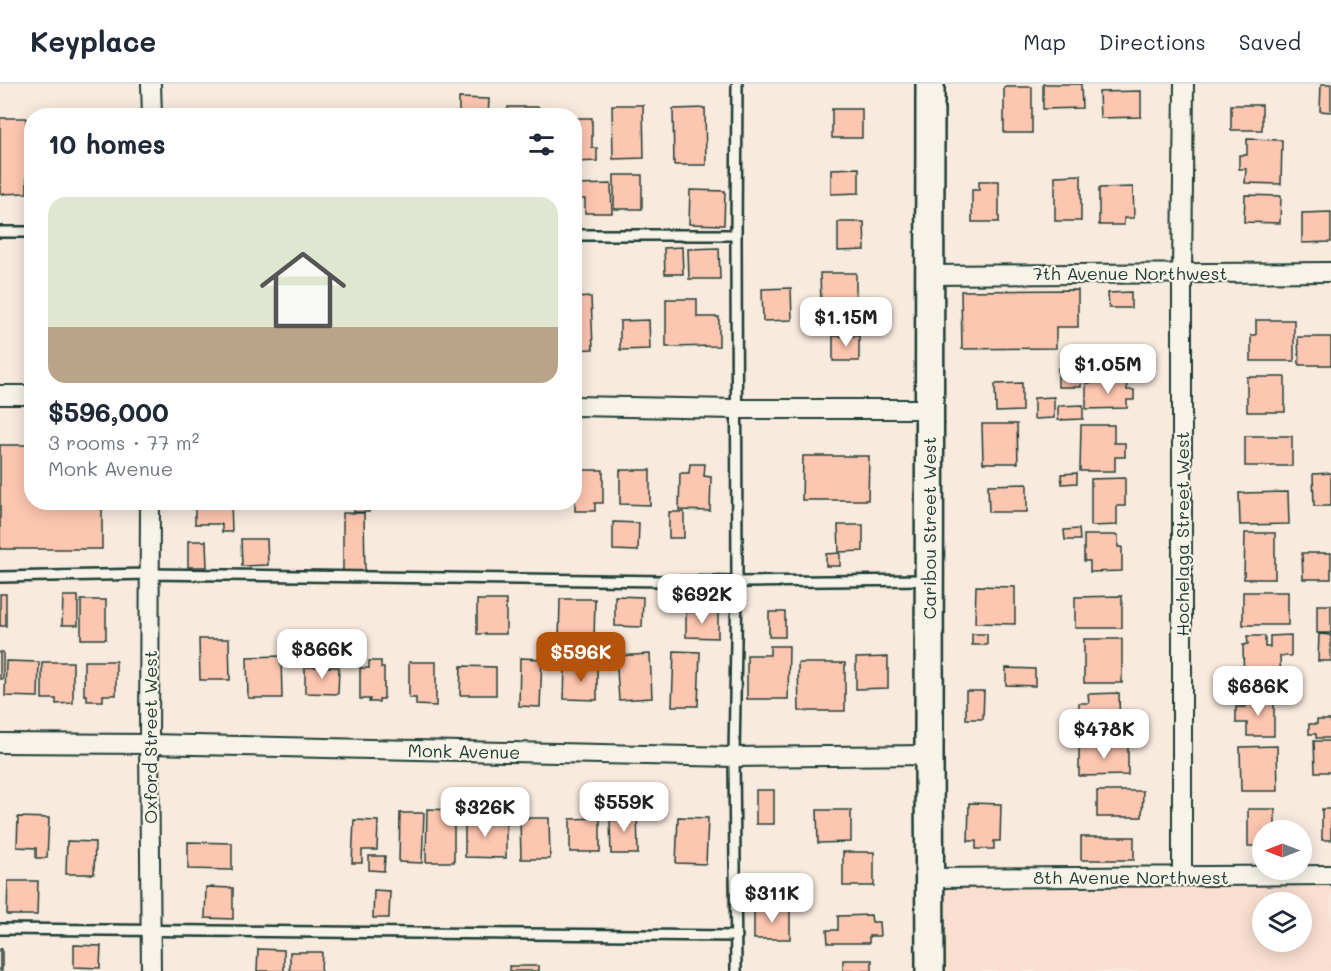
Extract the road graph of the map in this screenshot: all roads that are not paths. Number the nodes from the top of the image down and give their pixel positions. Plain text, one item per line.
1 (152, 84) edge
2 (737, 84) edge
3 (930, 84) edge
4 (1184, 84) edge
5 (152, 108) edge
6 (0, 232) edge
7 (24, 232) edge
8 (582, 235) edge
9 (736, 236) junction
10 (1331, 272) edge
11 (1182, 273) junction
12 (929, 275) junction
13 (0, 395) edge
14 (24, 395) edge
15 (582, 406) edge
16 (929, 409) junction
17 (736, 410) junction
18 (150, 510) edge
19 (150, 574) junction
20 (0, 577) edge
21 (929, 580) junction
22 (737, 582) junction
23 (0, 743) edge
24 (149, 744) junction
25 (929, 754) junction
26 (734, 756) junction
27 (1331, 875) edge
28 (1182, 876) junction
29 (930, 878) junction
30 (0, 930) edge
31 (151, 932) junction
32 (737, 936) junction
33 (151, 971) edge
34 (736, 971) edge
35 (930, 971) edge

1 - 5 street
2 - 9 lane
3 - 12 street, Caribou Street West
4 - 11 street, Hochelaga Street West
6 - 7 lane
8 - 9 lane
9 - 17 lane
10 - 11 street, 7th Avenue Northwest
11 - 12 street, 7th Avenue Northwest
11 - 28 street, Hochelaga Street West
12 - 16 street, Caribou Street West
13 - 14 street
15 - 17 street
16 - 17 street
16 - 21 street, Caribou Street West
17 - 22 lane
18 - 19 street, Oxford Street West
19 - 20 lane
19 - 22 lane
19 - 24 street, Oxford Street West
21 - 22 lane
21 - 25 street, Caribou Street West
22 - 26 lane
23 - 24 street, Monk Avenue
24 - 26 street, Monk Avenue
24 - 31 street, Oxford Street West
25 - 26 street, Monk Avenue
25 - 29 street, Caribou Street West
26 - 32 lane
27 - 28 street, 8th Avenue Northwest
28 - 29 street, 8th Avenue Northwest
29 - 35 street, Caribou Street West
30 - 31 lane
31 - 32 lane
31 - 33 street, Oxford Street West
32 - 34 lane

